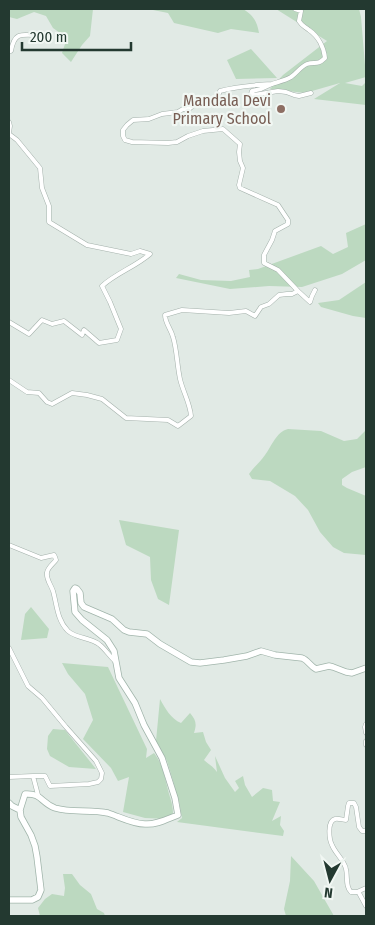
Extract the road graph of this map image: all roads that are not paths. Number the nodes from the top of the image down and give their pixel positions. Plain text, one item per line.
1 (295, 9) edge
2 (35, 35) dead end
3 (9, 51) edge
4 (272, 84) junction
5 (311, 93) dead end
6 (9, 122) edge
7 (9, 133) edge
8 (316, 290) dead end
9 (298, 291) junction
10 (9, 322) edge
11 (9, 380) edge
12 (9, 545) edge
13 (9, 648) edge
14 (116, 662) junction
15 (366, 668) edge
16 (366, 724) edge
17 (366, 733) edge
18 (33, 776) junction
19 (9, 777) edge
20 (38, 795) junction
21 (9, 803) edge
22 (20, 810) junction
23 (366, 831) edge
24 (366, 888) edge
25 (357, 892) junction
26 (9, 900) edge
27 (366, 906) edge

1 - 4 street
2 - 3 street
4 - 5 street
4 - 9 street
6 - 7 street
7 - 10 street
8 - 9 street
9 - 11 street
12 - 14 street
13 - 18 street
14 - 15 main road
14 - 20 main road
16 - 17 street
18 - 19 street
18 - 20 street
20 - 22 main road
21 - 22 main road
22 - 26 main road
23 - 25 street
24 - 25 street
25 - 27 street

